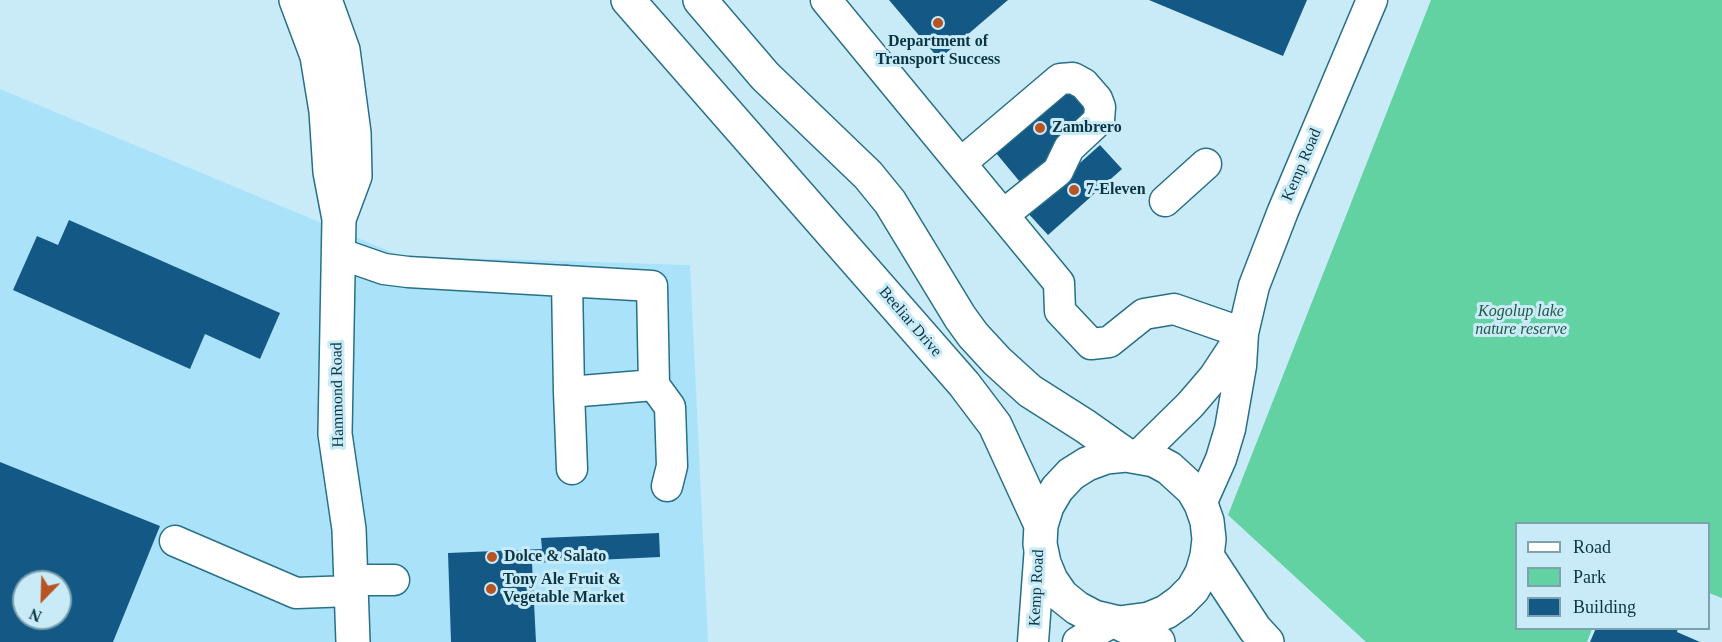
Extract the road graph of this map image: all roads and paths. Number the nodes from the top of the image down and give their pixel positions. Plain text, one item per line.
1 (296, 0) edge
2 (325, 0) edge
3 (628, 0) edge
4 (700, 0) edge
5 (826, 0) edge
6 (1372, 0) edge
7 (961, 163) junction
8 (1206, 164) dead end
9 (1165, 201) dead end
10 (1003, 215) junction
11 (339, 219) junction
12 (338, 253) junction
13 (567, 281) junction
14 (1243, 333) junction
15 (654, 385) junction
16 (569, 392) junction
17 (1132, 456) junction
18 (572, 469) dead end
19 (667, 486) dead end
20 (1201, 504) junction
21 (1041, 529) junction
22 (176, 541) dead end
23 (1207, 556) junction
24 (394, 580) dead end
25 (350, 586) junction
26 (1116, 622) junction
27 (352, 642) edge
28 (1033, 642) edge
29 (1078, 642) edge
30 (1158, 642) edge
31 (1268, 642) edge

1 - 11 main road, Hammond Road
2 - 11 main road, Hammond Road
3 - 21 main road, Beeliar Drive
4 - 17 main road
5 - 7 street
6 - 14 street, Kemp Road
7 - 10 street
7 - 10 street
8 - 9 street
10 - 14 street
11 - 12 main road, Hammond Road
12 - 13 street
12 - 25 main road, Hammond Road
13 - 15 street
13 - 16 street
14 - 17 street, Kemp Road
14 - 20 street, Kemp Road
15 - 16 street
15 - 19 street
16 - 18 street
17 - 20 main road
17 - 21 main road
20 - 23 main road
21 - 26 main road, Beeliar Drive
21 - 28 street, Kemp Road
22 - 25 street
23 - 26 main road
23 - 31 main road
24 - 25 street
25 - 27 main road, Hammond Road
26 - 29 street
26 - 30 main road, Beeliar Drive

